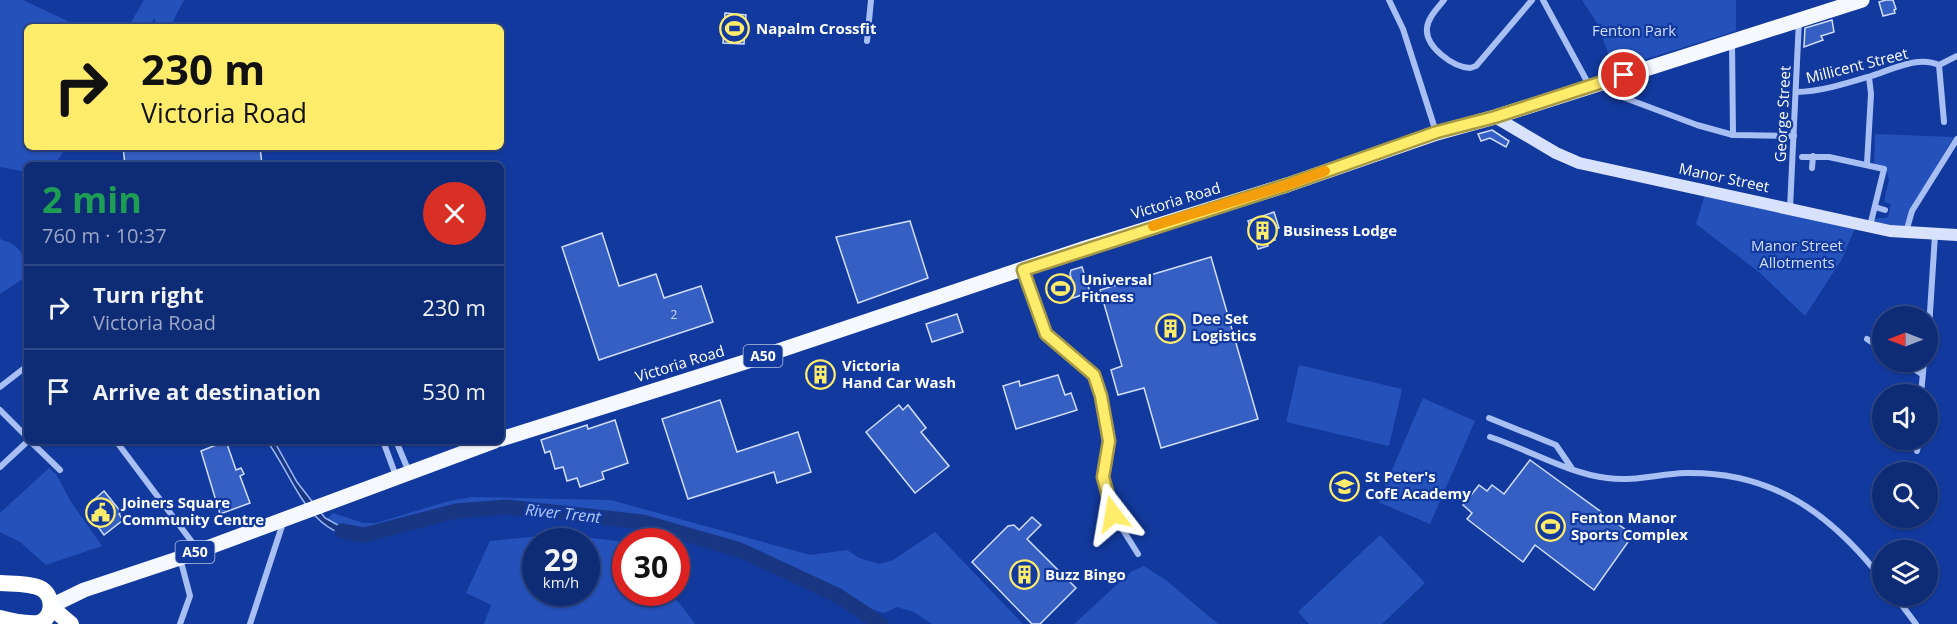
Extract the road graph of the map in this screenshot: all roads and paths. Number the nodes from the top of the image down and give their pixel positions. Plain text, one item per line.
1 (871, 0) edge
2 (1389, 0) edge
3 (1444, 0) edge
4 (1532, 0) edge
5 (1543, 0) edge
6 (1862, 0) edge
7 (1799, 20) junction
8 (867, 41) dead end
9 (1732, 41) junction
10 (1957, 56) edge
11 (1939, 65) junction
12 (1869, 77) junction
13 (1597, 83) junction
14 (1796, 92) junction
15 (1495, 117) junction
16 (1945, 123) dead end
17 (1437, 132) junction
18 (1733, 135) junction
19 (1794, 136) junction
20 (1957, 139) edge
21 (1813, 156) junction
22 (1802, 157) dead end
23 (1867, 164) junction
24 (1812, 168) dead end
25 (1790, 208) junction
26 (1885, 210) dead end
27 (1873, 216) junction
28 (1906, 233) junction
29 (1935, 235) junction
30 (1957, 235) edge
31 (1023, 270) junction
32 (1930, 306) edge
33 (1867, 339) dead end
34 (1872, 342) edge
35 (24, 368) edge
36 (1919, 372) edge
37 (1922, 374) joint
38 (1922, 384) edge
39 (0, 387) edge
40 (0, 410) edge
41 (1489, 418) dead end
42 (24, 435) edge
43 (504, 438) edge
44 (1490, 438) dead end
45 (25, 444) edge
46 (33, 444) edge
47 (118, 444) edge
48 (385, 444) edge
49 (397, 444) edge
50 (487, 444) edge
51 (0, 467) edge
52 (1571, 467) junction
53 (60, 470) dead end
54 (402, 474) junction
55 (284, 519) junction
56 (198, 551) junction
57 (1138, 554) dead end
58 (180, 558) junction
59 (1872, 568) edge
60 (0, 584) edge
61 (40, 588) junction
62 (78, 593) junction
63 (51, 606) junction
64 (1902, 606) edge
65 (4, 621) edge
66 (42, 621) junction
67 (66, 622) edge
68 (180, 624) edge
69 (250, 624) edge
70 (1916, 624) edge

1 - 8 street
2 - 17 street
3 - 4 street
5 - 13 street
6 - 7 main road, Victoria Road / A50
7 - 9 main road, Victoria Road / A50
7 - 14 street, George Street
9 - 13 main road, Victoria Road / A50
9 - 18 street
10 - 11 street, Millicent Street
11 - 12 street, Millicent Street
11 - 16 street
12 - 14 street, Millicent Street
12 - 23 street
13 - 15 main road, Victoria Road / A50
13 - 18 street
14 - 19 street, George Street
15 - 17 main road, Victoria Road / A50
15 - 25 street, Manor Street
17 - 31 main road, Victoria Road / A50
18 - 19 street
19 - 25 street, George Street
20 - 28 street
21 - 22 street
21 - 23 street
21 - 24 street
23 - 27 street
25 - 27 street, Manor Street
26 - 27 street
27 - 28 street, Manor Street
28 - 29 street, Manor Street
29 - 30 street, Manor Street
29 - 32 street
31 - 43 main road, Victoria Road / A50
31 - 57 street
33 - 34 street
35 - 39 street
36 - 37 street
37 - 38 street
40 - 42 street
41 - 52 street
44 - 52 street
45 - 51 street
46 - 53 street
47 - 56 street
48 - 54 street
49 - 54 street
50 - 54 main road, A50
52 - 59 street
54 - 55 main road, A50
55 - 56 main road, A50
55 - 69 street
56 - 58 main road, A50
58 - 62 main road, A50
58 - 68 street
60 - 61 highway
61 - 62 main road, A50
61 - 63 highway
62 - 63 main road, A50
62 - 67 main road
63 - 66 highway
63 - 67 highway
64 - 70 street
65 - 66 highway
66 - 67 highway

